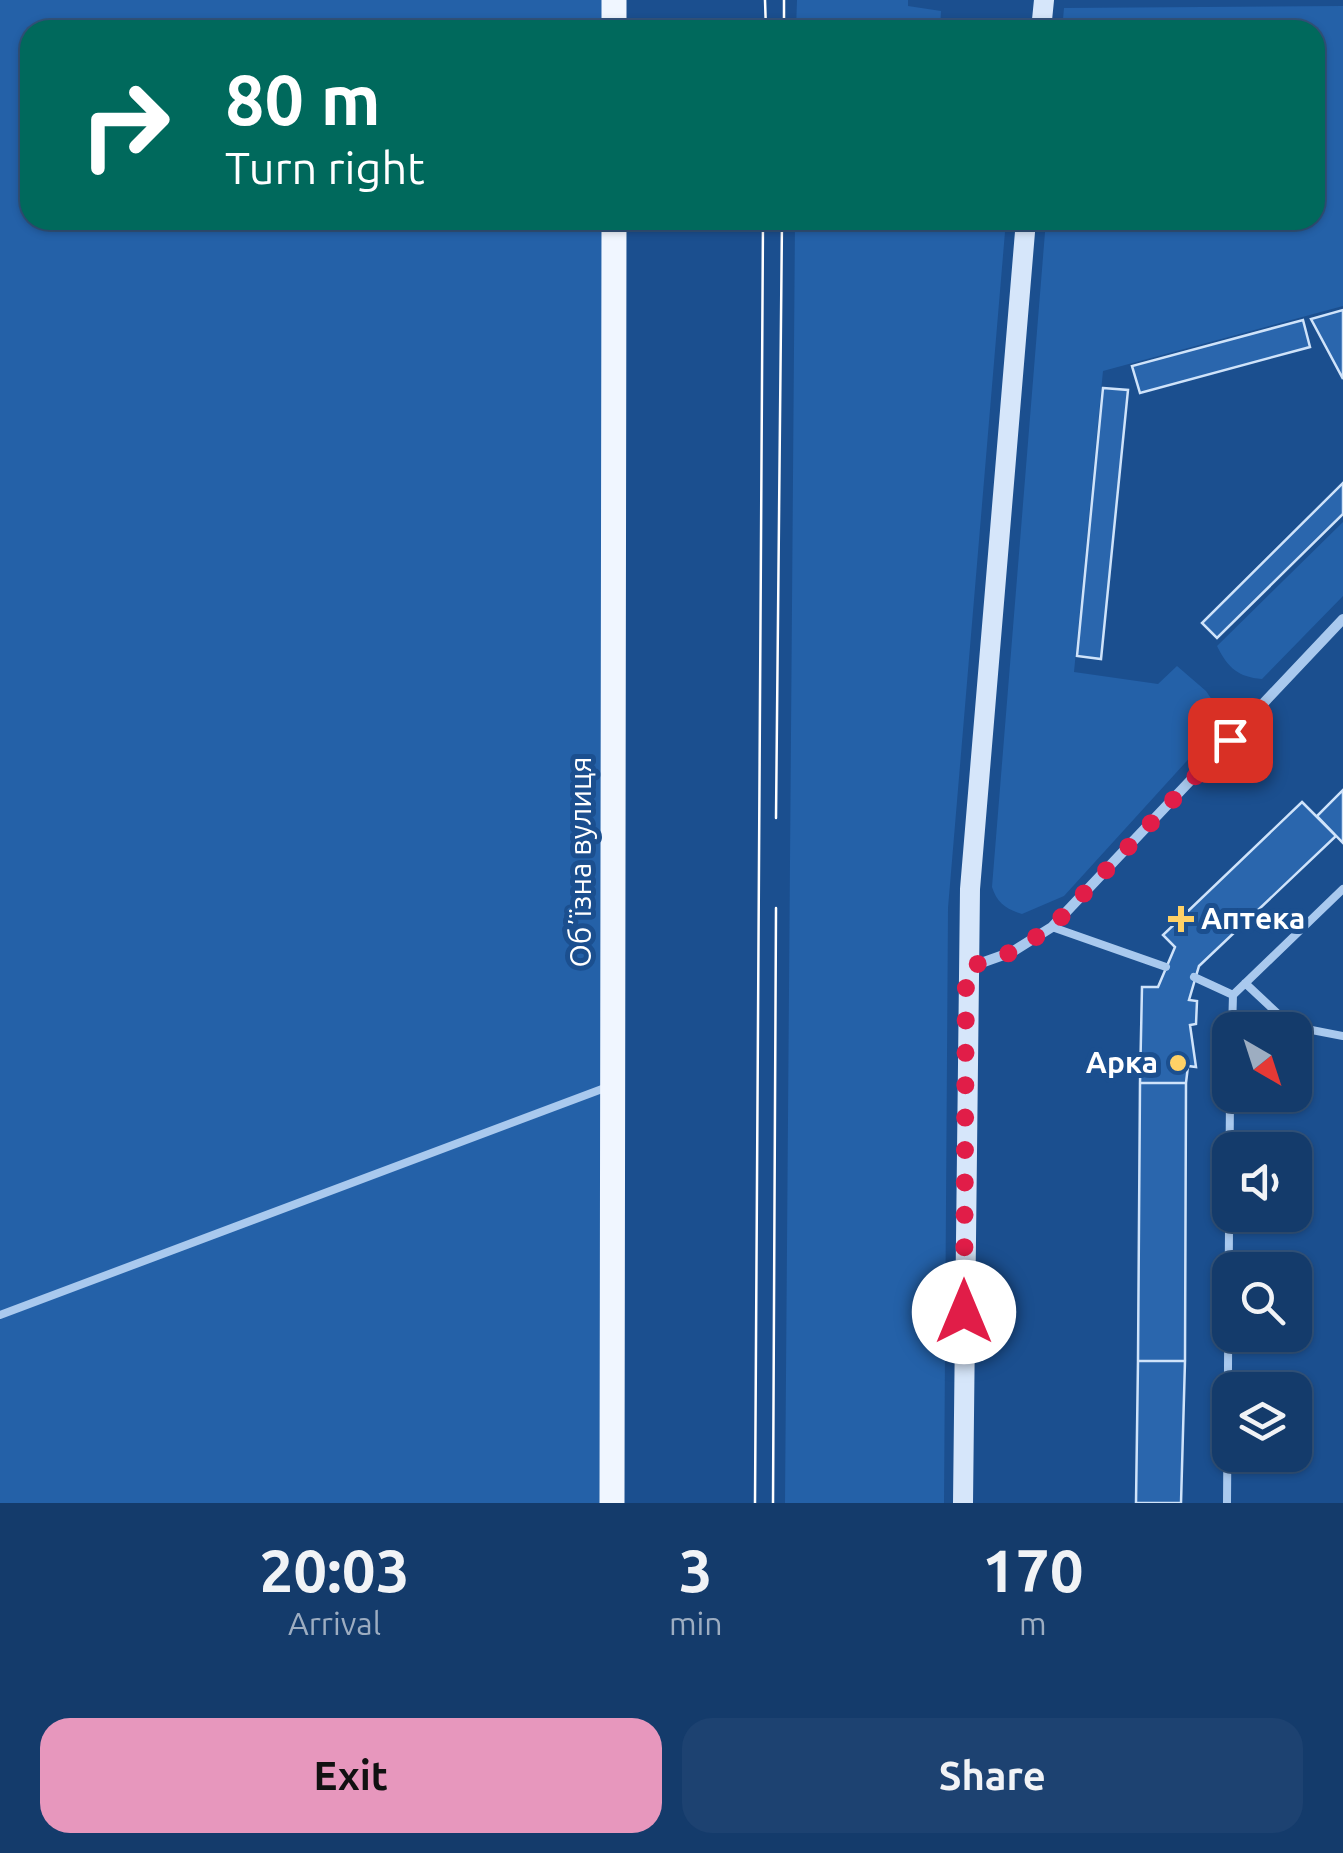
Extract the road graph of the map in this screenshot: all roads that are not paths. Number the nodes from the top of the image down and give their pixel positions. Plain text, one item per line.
1 (614, 230) edge
2 (1025, 230) edge
3 (1343, 619) edge
4 (1343, 889) edge
5 (1052, 927) junction
6 (1166, 966) dead end
7 (966, 968) junction
8 (1194, 978) dead end
9 (1245, 983) junction
10 (1233, 994) junction
11 (1232, 1012) edge
12 (1343, 1036) edge
13 (614, 1084) junction
14 (1230, 1112) edge
15 (0, 1315) edge
16 (612, 1503) edge
17 (963, 1503) edge
18 (1227, 1503) edge

1 - 13 main road, Обʼїзна вулиця
2 - 7 street
3 - 5 street
4 - 9 lane
5 - 6 lane
5 - 7 street
7 - 17 street
8 - 10 lane
9 - 10 lane
9 - 12 lane
10 - 11 lane
13 - 15 lane
13 - 16 main road, Обʼїзна вулиця
14 - 18 lane

